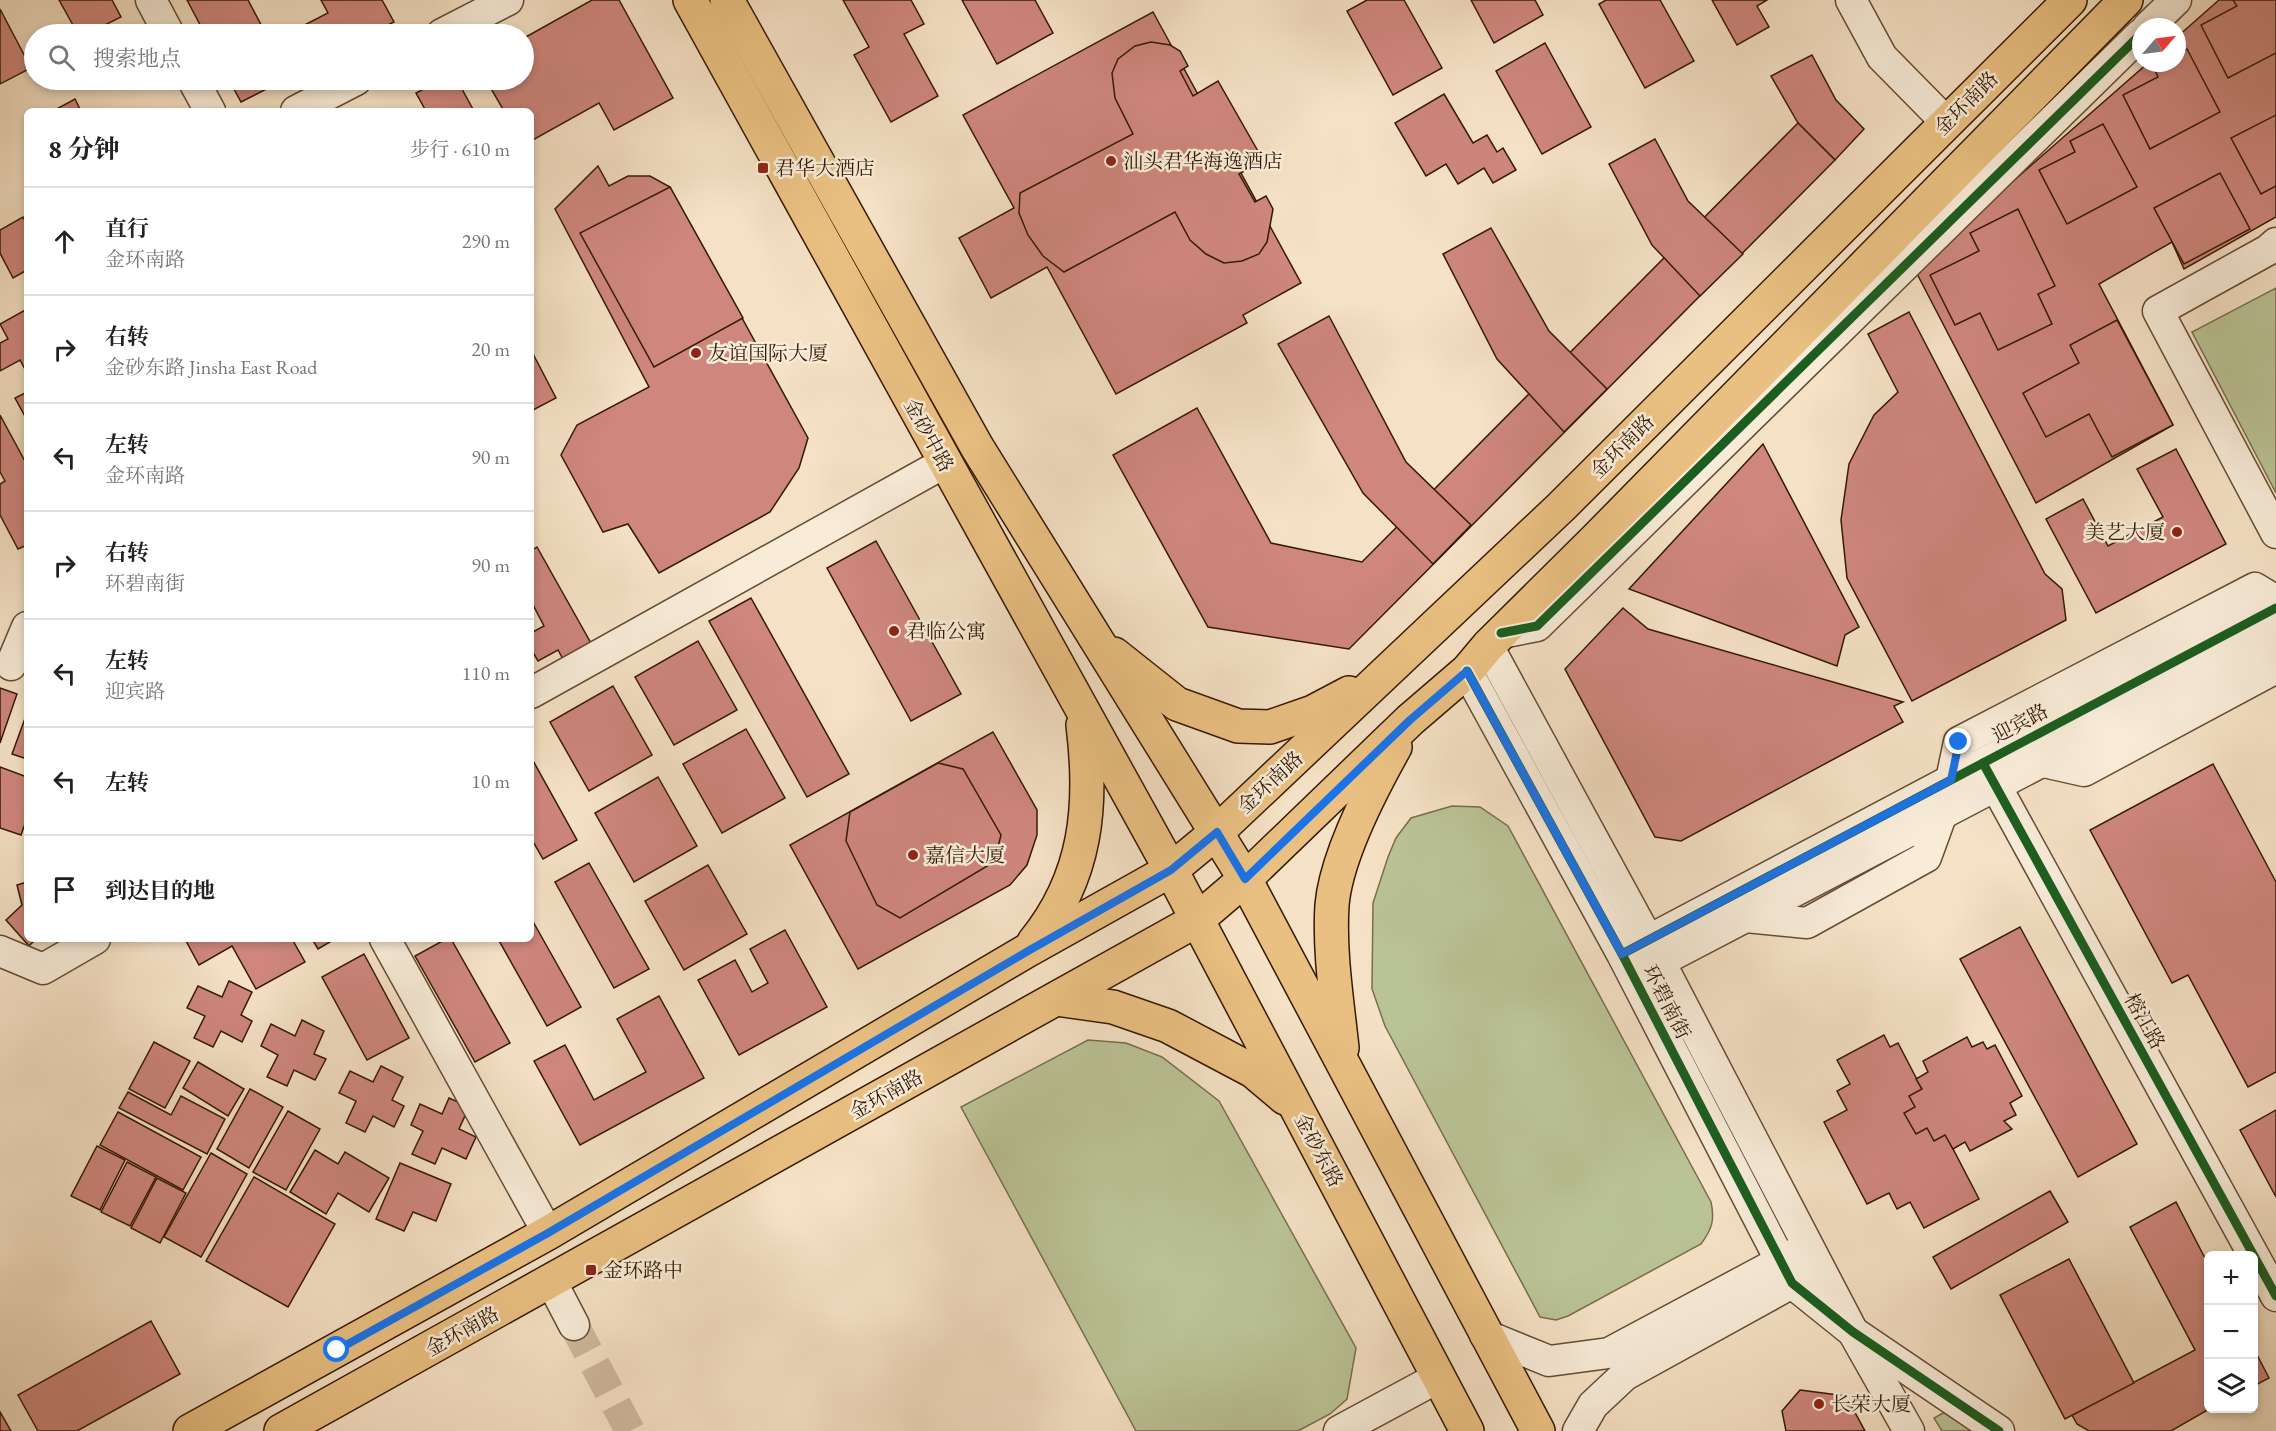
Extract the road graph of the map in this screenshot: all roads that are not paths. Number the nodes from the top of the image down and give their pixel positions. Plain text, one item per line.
1 (151, 0) edge
2 (508, 0) edge
3 (690, 0) edge
4 (727, 0) edge
5 (1851, 0) edge
6 (2070, 0) edge
7 (2126, 0) edge
8 (2176, 0) edge
9 (2157, 18) edge
10 (164, 24) edge
11 (461, 24) edge
12 (2132, 43) edge
13 (198, 90) edge
14 (337, 90) edge
15 (208, 108) edge
16 (302, 108) edge
17 (1947, 123) junction
18 (2276, 243) edge
19 (944, 463) junction
20 (2276, 533) edge
21 (2276, 601) edge
22 (2276, 608) edge
23 (24, 635) edge
24 (1495, 639) junction
25 (2276, 639) edge
26 (1097, 641) junction
27 (13, 666) edge
28 (2276, 668) edge
29 (1467, 671) junction
30 (1383, 676) junction
31 (534, 691) edge
32 (1081, 708) junction
33 (1410, 720) junction
34 (2044, 762) junction
35 (1989, 774) junction
36 (1951, 780) junction
37 (1217, 832) junction
38 (1171, 870) junction
39 (1245, 879) junction
40 (1197, 920) junction
41 (91, 942) edge
42 (387, 942) edge
43 (0, 951) edge
44 (1028, 951) junction
45 (1641, 958) junction
46 (1056, 999) junction
47 (1344, 1065) junction
48 (1297, 1109) junction
49 (548, 1233) junction
50 (1814, 1257) junction
51 (1786, 1272) junction
52 (551, 1281) junction
53 (2276, 1296) edge
54 (574, 1325) tunnel mouth
55 (1853, 1332) junction
56 (1485, 1335) junction
57 (1439, 1377) junction
58 (190, 1431) edge
59 (282, 1431) edge
60 (1339, 1431) edge
61 (1467, 1431) edge
62 (1538, 1431) edge
63 (1578, 1431) edge
64 (1909, 1431) edge
65 (1999, 1431) edge

1 - 10 street
2 - 11 street
3 - 19 main road, 金砂中路
4 - 26 main road, 金砂中路
5 - 17 street
6 - 17 main road, 金环南路
7 - 24 main road, 金环南路
8 - 9 street
12 - 24 street
13 - 15 street
14 - 16 street
17 - 30 main road, 金环南路
18 - 20 street
19 - 31 street
19 - 32 main road, 金砂中路
21 - 36 street
22 - 35 street, 迎宾路
23 - 27 street
24 - 29 main road, 金环南路
24 - 45 street, 环碧南街
25 - 34 street, 迎宾路
26 - 30 main road
26 - 37 main road, 金砂中路
28 - 34 street
29 - 33 main road, 金环南路
29 - 45 street, 环碧南街
30 - 37 main road, 金环南路
32 - 38 main road, 金砂中路
32 - 44 main road
33 - 39 main road, 金环南路
33 - 47 main road
34 - 35 street, 迎宾路
35 - 36 street, 迎宾路
35 - 45 street, 迎宾路
35 - 53 street, 榕江路
36 - 45 street, 迎宾路
37 - 38 main road, 金环南路
37 - 39 main road, 金砂中路
38 - 40 main road, 金砂东路
38 - 44 main road, 金环南路
39 - 40 main road, 金环南路
39 - 47 main road
40 - 46 main road, 金环南路
40 - 48 main road, 金砂东路
41 - 43 street
42 - 49 street
44 - 49 main road, 金环南路
45 - 50 street, 环碧南街
45 - 51 street, 环碧南街
46 - 48 main road
46 - 52 main road, 金环南路
47 - 56 main road
48 - 57 main road, 金砂东路
49 - 58 main road, 金环南路
50 - 51 street
50 - 55 street, 环碧南街
51 - 55 street, 环碧南街
51 - 56 street
51 - 63 street
52 - 54 street
52 - 59 main road, 金环南路
55 - 64 street, 环碧南街
55 - 65 street
56 - 62 main road
57 - 60 street
57 - 61 main road, 金砂东路

